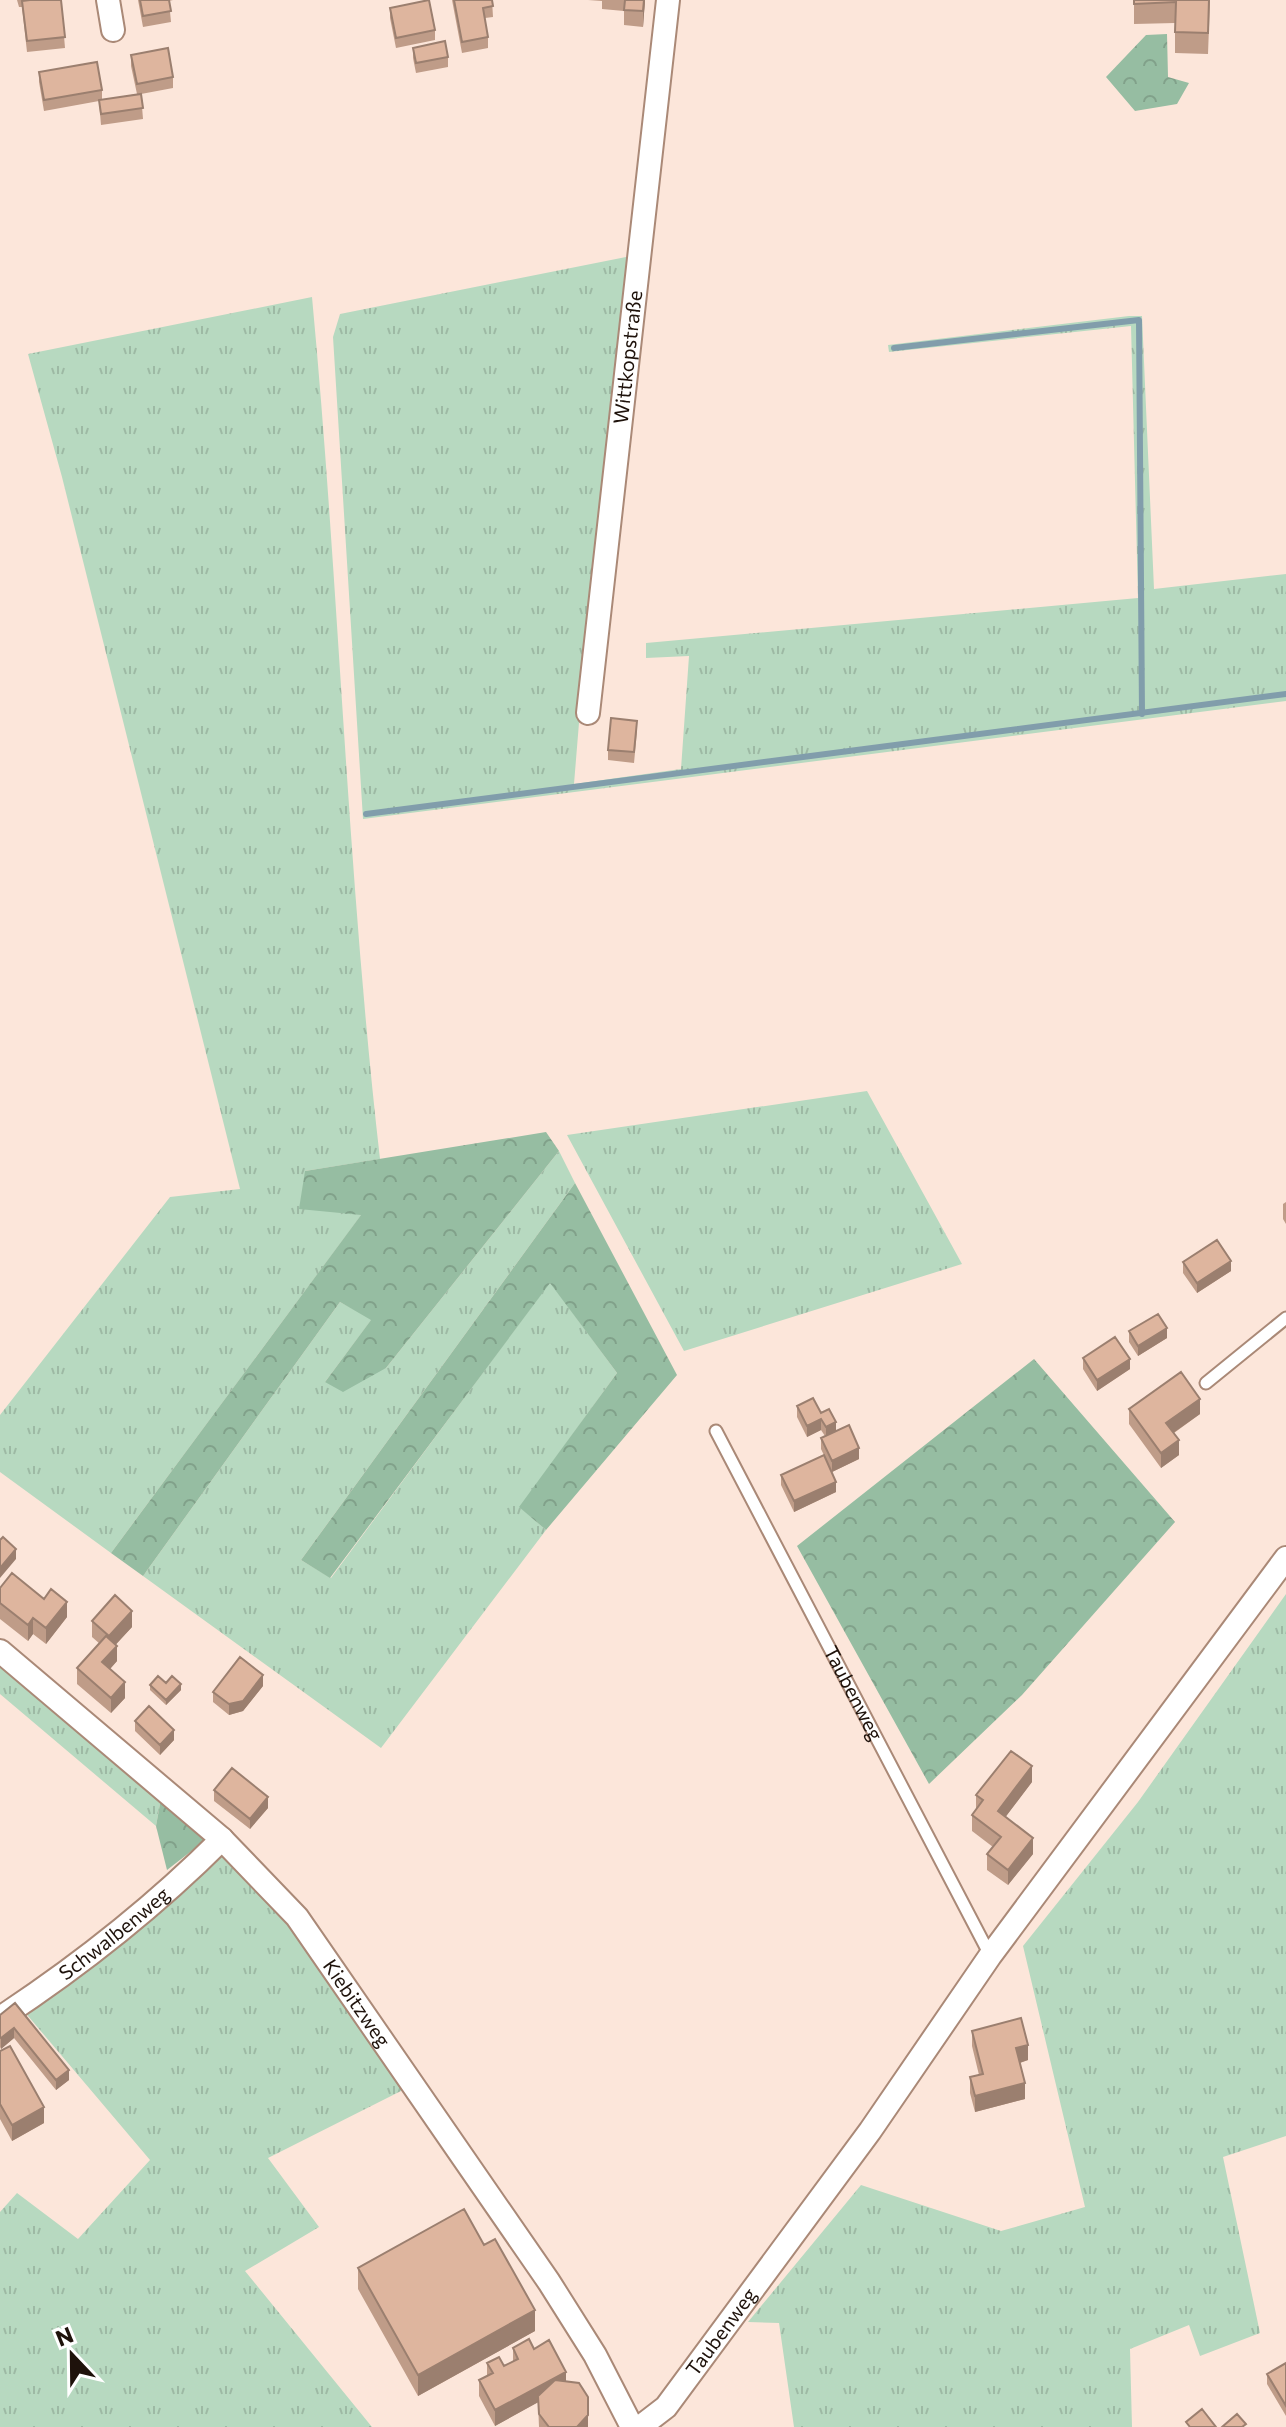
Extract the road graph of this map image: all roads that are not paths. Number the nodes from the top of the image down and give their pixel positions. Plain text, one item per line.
1 (108, 0) edge
2 (668, 0) edge
3 (113, 30) dead end
4 (588, 713) dead end
5 (1286, 1318) edge
6 (1206, 1383) dead end
7 (716, 1431) dead end
8 (1286, 1558) edge
9 (0, 1651) edge
10 (222, 1839) junction
11 (990, 1956) junction
12 (0, 2018) edge
13 (632, 2427) edge
14 (640, 2427) edge

1 - 3 street
2 - 4 street, Wittkopstraße
5 - 6 lane
7 - 11 lane, Taubenweg
8 - 11 street, Taubenweg
9 - 10 street, Kiebitzweg
10 - 12 street, Schwalbenweg
10 - 13 street, Kiebitzweg
11 - 14 street, Taubenweg

